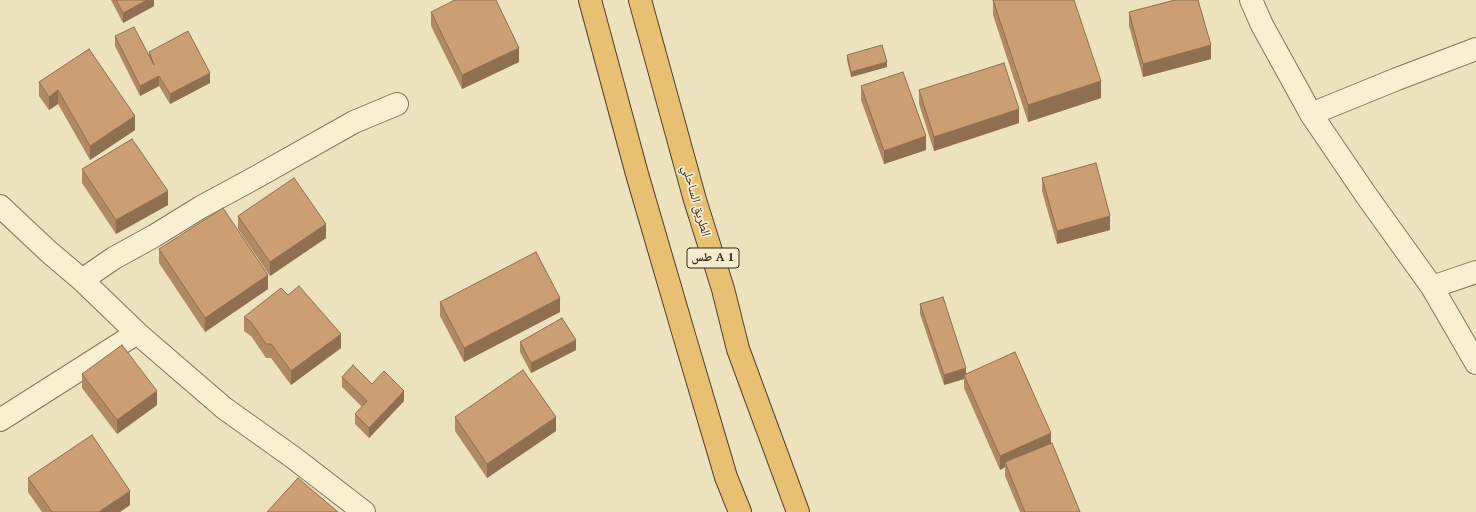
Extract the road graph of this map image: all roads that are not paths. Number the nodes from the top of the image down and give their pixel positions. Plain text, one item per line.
1 (590, 0) edge
2 (640, 0) edge
3 (1251, 0) edge
4 (1476, 49) edge
5 (397, 104) dead end
6 (1311, 114) junction
7 (0, 206) edge
8 (1476, 272) edge
9 (82, 280) junction
10 (1432, 287) junction
11 (137, 333) junction
12 (1476, 363) edge
13 (0, 420) edge
14 (364, 512) edge
15 (740, 512) edge
16 (798, 512) edge

1 - 15 highway
2 - 16 highway, الطريق الساحلي / طس A 1
3 - 6 street
4 - 6 street
5 - 9 street
6 - 10 street
7 - 9 street
8 - 10 street
9 - 11 street
10 - 12 street
11 - 13 street
11 - 14 street

